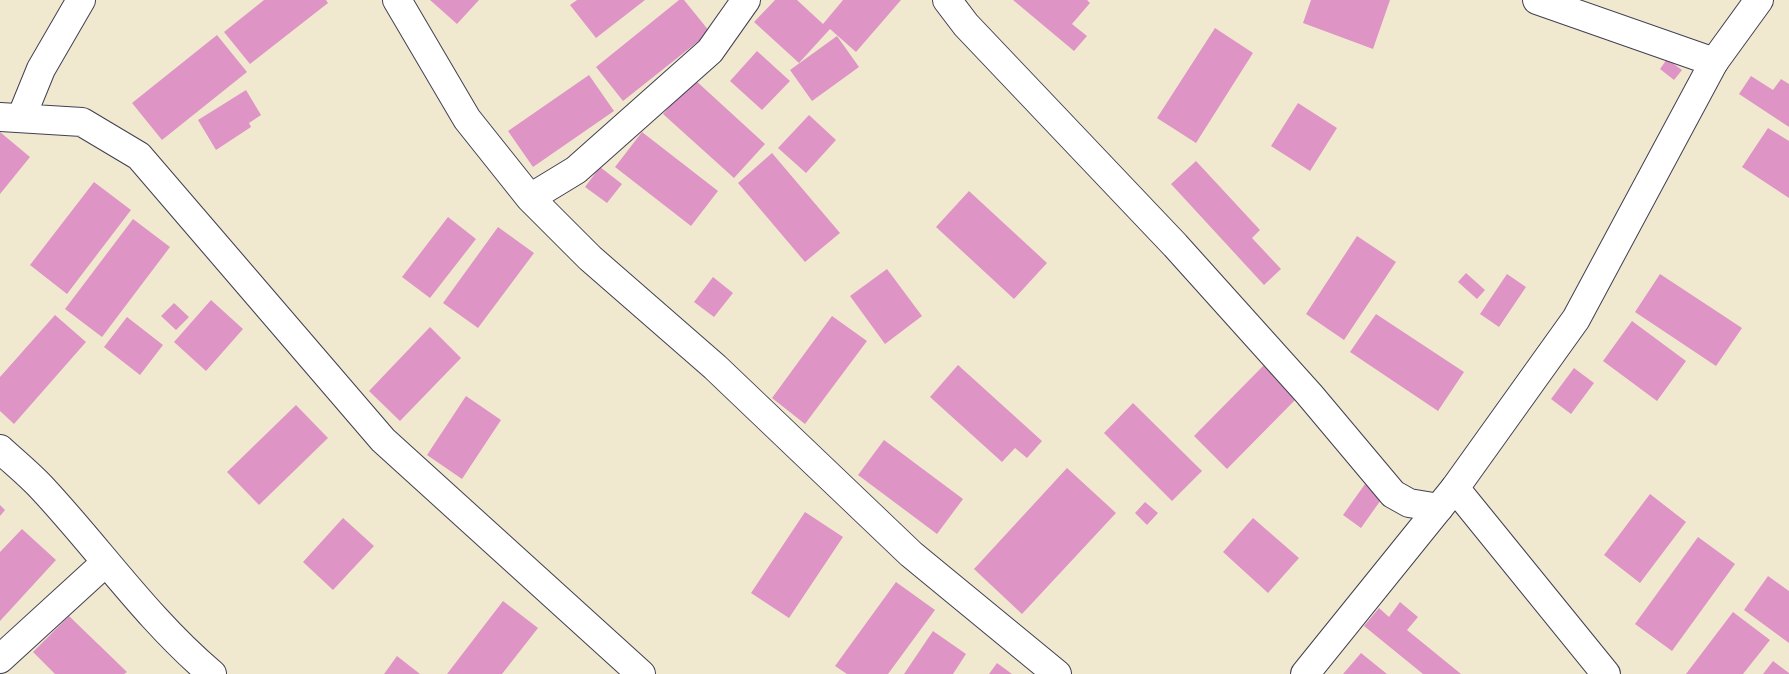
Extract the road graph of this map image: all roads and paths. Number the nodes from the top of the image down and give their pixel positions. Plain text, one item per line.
1 (81, 0) edge
2 (397, 0) edge
3 (746, 0) edge
4 (947, 0) edge
5 (1537, 0) edge
6 (1759, 0) edge
7 (1714, 62) junction
8 (11, 118) edge
9 (530, 198) junction
10 (0, 449) edge
11 (1447, 498) junction
12 (105, 563) junction
13 (0, 659) edge
14 (212, 674) edge
15 (641, 674) edge
16 (1057, 674) edge
17 (1305, 674) edge
18 (1606, 674) edge

1 - 8 street
2 - 9 street
3 - 9 street
4 - 11 street
5 - 7 street
6 - 7 street
7 - 11 street
8 - 15 street
9 - 16 street
10 - 12 street
11 - 17 street
11 - 18 street
12 - 13 street
12 - 14 street

